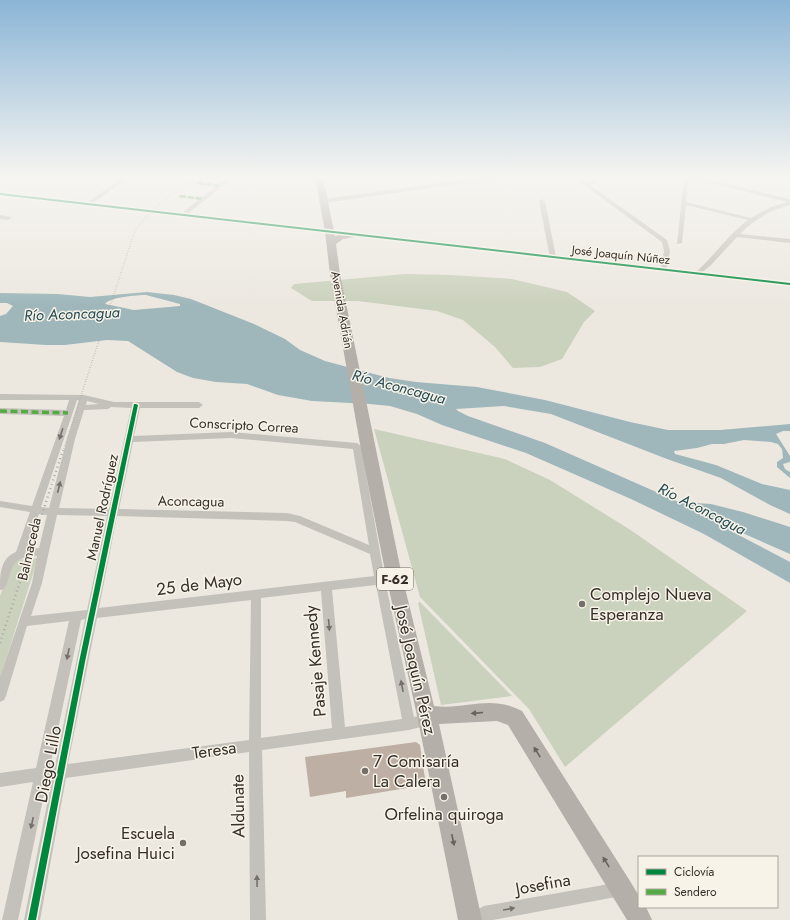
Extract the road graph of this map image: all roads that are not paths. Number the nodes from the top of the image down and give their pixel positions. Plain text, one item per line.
1 (226, 220) edge
2 (328, 220) edge
3 (546, 220) edge
4 (636, 220) edge
5 (682, 220) edge
6 (749, 220) edge
7 (330, 232) junction
8 (736, 233) junction
9 (351, 235) junction
10 (790, 237) edge
11 (790, 241) edge
12 (666, 242) junction
13 (331, 243) junction
14 (679, 243) junction
15 (666, 251) junction
16 (553, 258) junction
17 (664, 270) junction
18 (697, 274) junction
19 (790, 284) edge
20 (1, 398) edge
21 (74, 398) junction
22 (84, 398) junction
23 (114, 405) junction
24 (136, 405) junction
25 (199, 405) dead end
26 (81, 408) junction
27 (0, 411) edge
28 (68, 413) junction
29 (129, 439) junction
30 (362, 445) junction
31 (0, 504) edge
32 (36, 510) junction
33 (53, 511) junction
34 (112, 513) junction
35 (43, 552) junction
36 (375, 552) junction
37 (21, 553) junction
38 (380, 580) junction
39 (0, 586) edge
40 (326, 586) junction
41 (256, 594) junction
42 (92, 614) junction
43 (76, 616) junction
44 (23, 622) junction
45 (0, 696) edge
46 (427, 718) junction
47 (339, 734) junction
48 (255, 744) junction
49 (60, 772) junction
50 (42, 774) junction
51 (0, 780) edge
52 (622, 889) junction
53 (10, 920) edge
54 (32, 920) edge
55 (258, 920) edge
56 (471, 920) edge
57 (640, 920) edge

1 - 7 street, José Joaquín Núñez
2 - 7 main road, Avenida Adrián / F-62
3 - 16 street
4 - 12 street
5 - 14 street
6 - 8 street
7 - 9 street, José Joaquín Núñez
7 - 13 main road, Avenida Adrián / F-62
8 - 10 street
8 - 11 street
8 - 18 street
9 - 13 main road
9 - 16 street, José Joaquín Núñez
12 - 14 street
12 - 15 street
13 - 30 main road, Avenida Adrián / F-62
14 - 15 street
15 - 17 street
16 - 17 street, José Joaquín Núñez
17 - 18 street, José Joaquín Núñez
18 - 19 street, José Joaquín Núñez
20 - 21 street
21 - 22 street
21 - 28 street, Balmaceda
22 - 23 street
22 - 26 street, Balmaceda
23 - 24 street
23 - 26 street
24 - 25 street
24 - 29 street, Manuel Rodríguez
33 -> 26 street, Balmaceda
27 - 28 street
28 -> 32 street, Balmaceda
29 - 30 street, Conscripto Correa
29 - 34 street, Manuel Rodríguez
30 - 36 street, José Joaquín Pérez
30 - 46 main road, José Joaquín Pérez / F-62
31 - 32 street, Aconcagua
32 - 33 street, Aconcagua
32 - 37 street, Balmaceda
33 - 34 street, Aconcagua
33 - 35 street, Balmaceda
34 - 36 street, Aconcagua
34 - 42 street, Manuel Rodríguez
35 - 37 street
35 - 44 street, Balmaceda
36 - 38 street, José Joaquín Pérez
37 - 39 street, Balmaceda
38 - 40 street, 25 de Mayo
46 -> 38 street, José Joaquín Pérez
40 - 41 street, 25 de Mayo
40 -> 47 street, Pasaje Kennedy
41 - 42 street, 25 de Mayo
41 - 48 street, Aldunate
42 - 43 street, 25 de Mayo
42 - 49 street, Diego Lillo
43 - 44 street, 25 de Mayo
43 -> 50 street, Diego Lillo
44 - 45 street, Balmaceda
46 - 47 street, Teresa
52 -> 46 main road, Teresa
46 -> 56 main road, José Joaquín Pérez / F-62
47 - 48 street, Teresa
48 - 49 street, Teresa
55 -> 48 street, Aldunate
49 - 50 street, Teresa
49 - 54 street, Diego Lillo
50 - 51 street, Teresa
50 -> 53 street, Diego Lillo
56 -> 52 street, Josefina
52 - 57 main road

